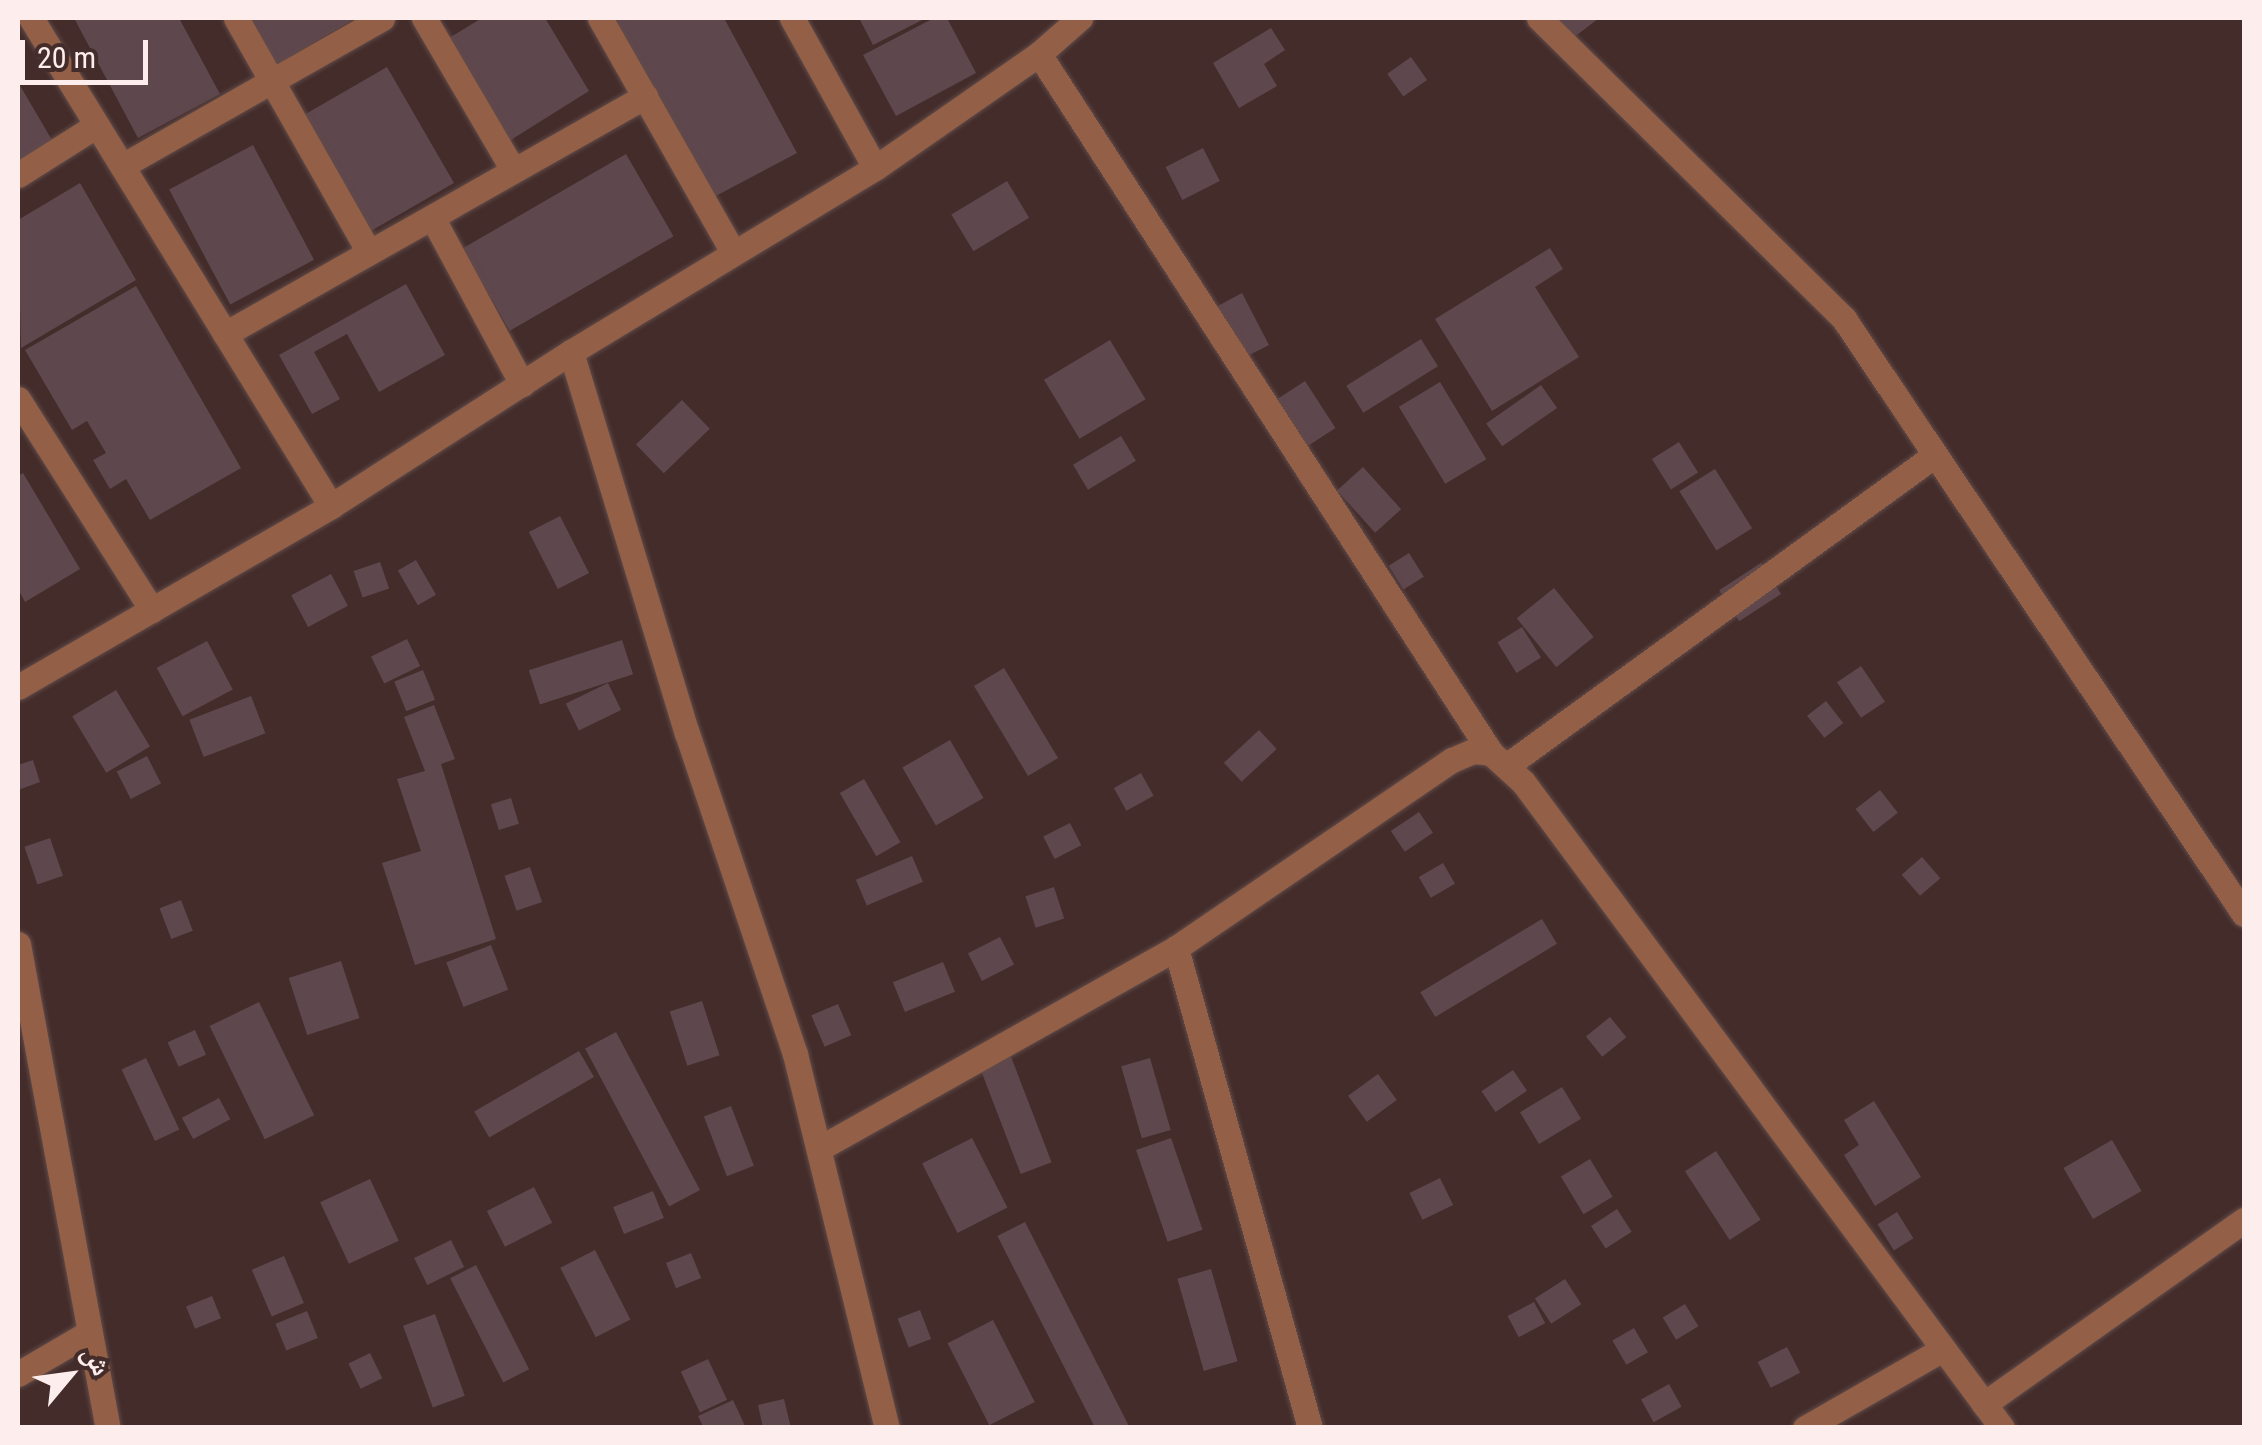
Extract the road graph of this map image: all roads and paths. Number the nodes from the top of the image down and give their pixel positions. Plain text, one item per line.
1 (32, 18) edge
2 (236, 18) edge
3 (382, 18) edge
4 (424, 18) edge
5 (600, 18) edge
6 (792, 18) edge
7 (1080, 18) edge
8 (1539, 18) edge
9 (1038, 54) junction
10 (272, 80) junction
11 (645, 96) junction
12 (97, 125) junction
13 (122, 166) junction
14 (875, 168) junction
15 (514, 170) junction
16 (18, 175) edge
17 (432, 217) junction
18 (732, 250) junction
19 (369, 252) junction
20 (225, 334) junction
21 (571, 352) junction
22 (522, 384) junction
23 (18, 398) edge
24 (1936, 455) junction
25 (331, 506) junction
26 (152, 610) junction
27 (18, 687) edge
28 (1500, 759) junction
29 (2244, 914) edge
30 (18, 944) edge
31 (1176, 948) junction
32 (22, 995) edge
33 (820, 1148) junction
34 (2244, 1220) edge
35 (90, 1332) junction
36 (1943, 1349) junction
37 (18, 1374) edge
38 (1984, 1404) junction
39 (108, 1428) edge
40 (887, 1428) edge
41 (1310, 1428) edge
42 (1805, 1428) edge
43 (2002, 1428) edge

1 - 12 street
2 - 10 street
3 - 10 street
4 - 15 street
5 - 11 street
6 - 14 street
7 - 9 street
8 - 24 street
9 - 14 street
9 - 28 street
10 - 13 street
10 - 19 street
11 - 15 street
11 - 18 street
12 - 13 street
12 - 16 street
13 - 20 street
14 - 18 street
15 - 17 street
17 - 19 street
17 - 22 street
18 - 21 street
19 - 20 street
20 - 25 street
21 - 22 street
21 - 33 street
22 - 25 street
23 - 26 street
24 - 28 street
24 - 29 street
25 - 26 street
26 - 27 street
28 - 31 street
28 - 36 street
30 - 32 street
31 - 33 street
31 - 41 street
32 - 35 street
33 - 40 street
34 - 38 street
35 - 37 street
35 - 39 street
36 - 38 street
36 - 42 street
38 - 43 street

